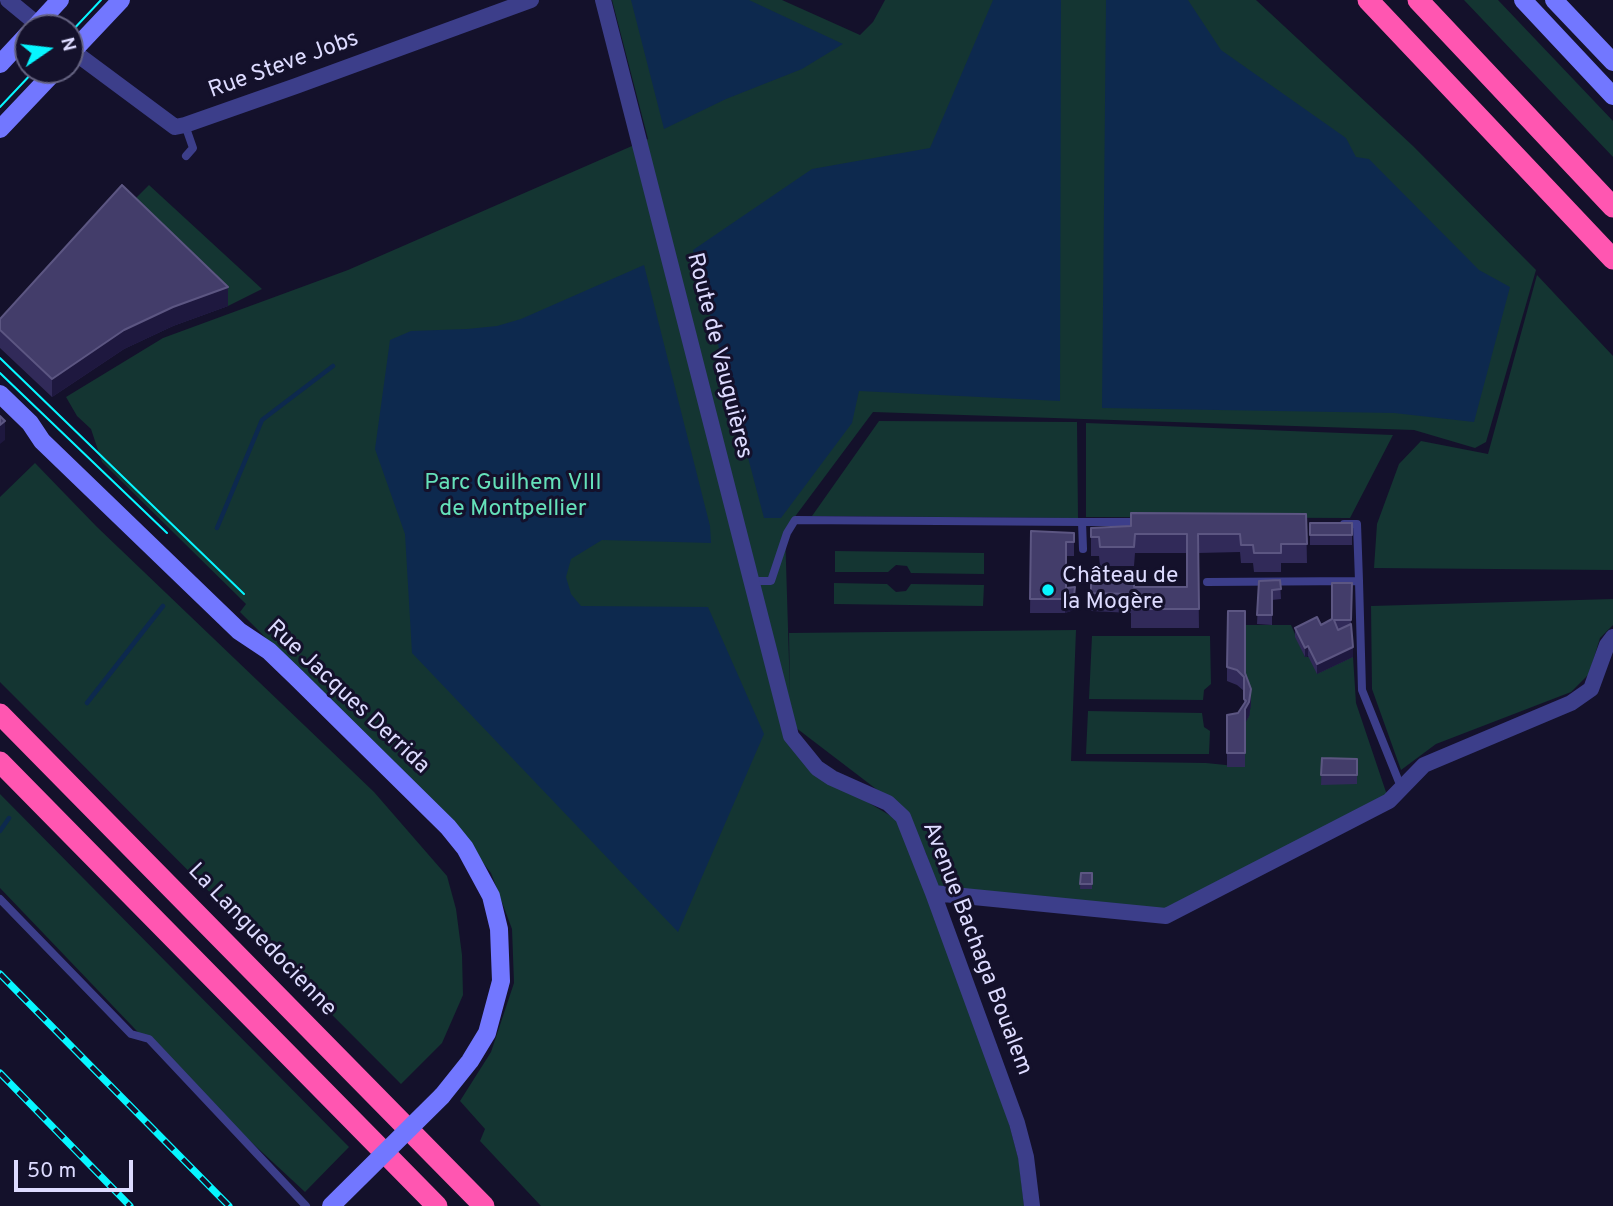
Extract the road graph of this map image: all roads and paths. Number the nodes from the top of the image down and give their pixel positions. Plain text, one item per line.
1 (8, 0) edge
2 (60, 0) edge
3 (121, 0) edge
4 (531, 0) edge
5 (603, 0) edge
6 (1367, 0) edge
7 (1418, 0) edge
8 (1523, 0) edge
9 (1557, 1) edge
10 (22, 14) edge
11 (48, 14) edge
12 (84, 38) edge
13 (14, 50) edge
14 (84, 61) edge
15 (1613, 62) edge
16 (0, 64) edge
17 (43, 84) edge
18 (1613, 96) edge
19 (185, 125) junction
20 (0, 129) edge
21 (186, 156) dead end
22 (1613, 207) edge
23 (1613, 259) edge
24 (0, 394) edge
25 (1082, 522) junction
26 (1146, 522) edge
27 (1330, 524) edge
28 (1083, 549) dead end
29 (752, 581) junction
30 (1359, 581) junction
31 (1207, 582) dead end
32 (1613, 636) edge
33 (0, 713) edge
34 (787, 724) joint
35 (0, 762) edge
36 (1402, 788) junction
37 (933, 893) junction
38 (0, 899) edge
39 (306, 1206) edge
40 (331, 1206) edge
41 (437, 1206) edge
42 (484, 1206) edge
43 (1032, 1206) edge

1 - 10 street
2 - 11 street
3 - 12 street
4 - 19 street, Rue Steve Jobs
5 - 29 street, Route de Vauguières
6 - 23 highway
7 - 22 highway
8 - 18 street
9 - 15 street
13 - 16 street
14 - 19 street
17 - 20 street
19 - 21 lane
24 - 40 street, Rue Jacques Derrida, bridge
25 - 26 lane
25 - 28 lane
25 - 29 lane
27 - 30 lane
29 - 34 street, Route de Vauguières
30 - 31 lane
30 - 36 lane
32 - 36 street
33 - 42 highway, La Languedocienne
34 - 37 street, Avenue Bachaga Boualem
35 - 41 highway
36 - 37 street
37 - 43 street, Avenue Bachaga Boualem
38 - 39 lane

